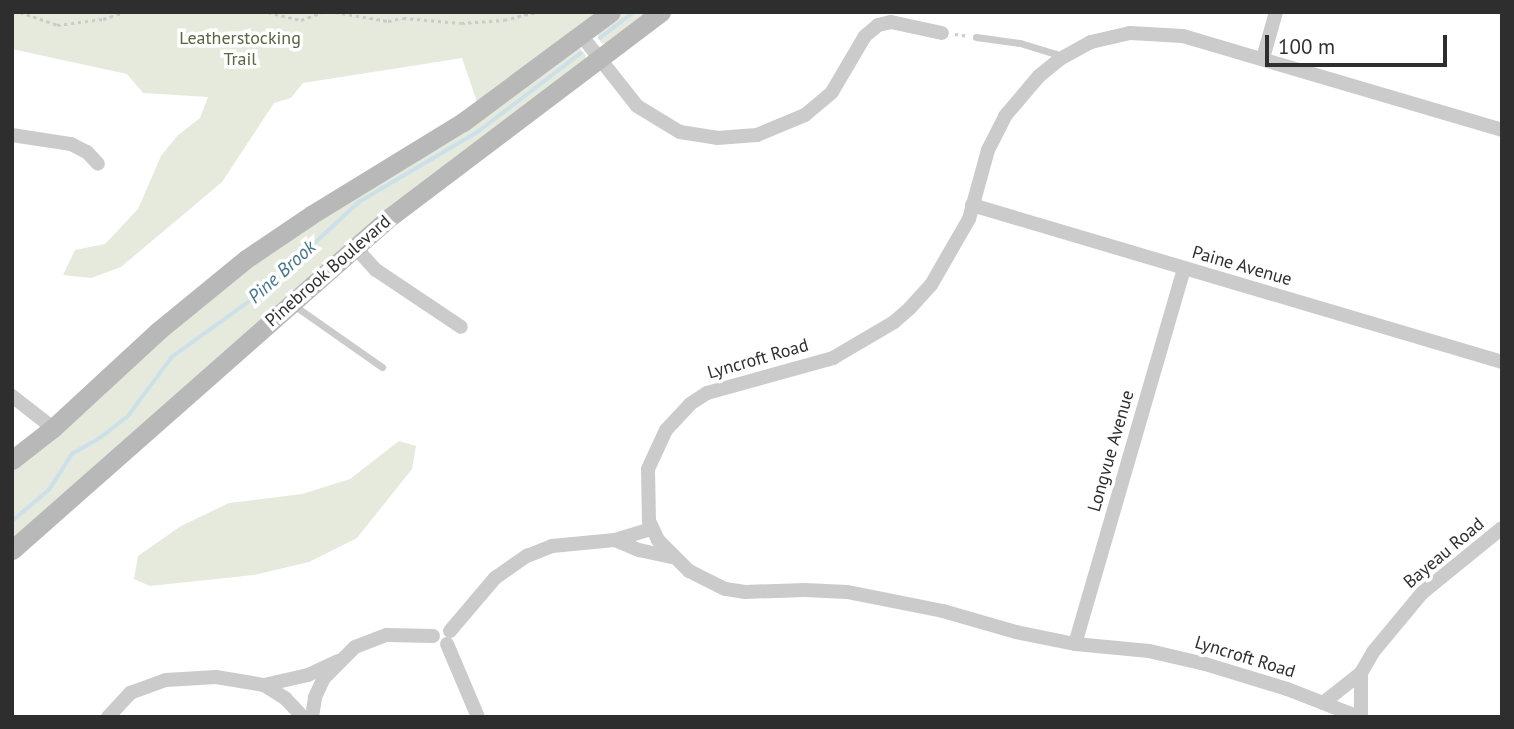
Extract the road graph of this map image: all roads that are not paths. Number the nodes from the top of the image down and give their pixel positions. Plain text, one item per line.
1 (611, 12) edge
2 (661, 12) edge
3 (1276, 12) edge
4 (942, 33) road end
5 (581, 35) junction
6 (976, 37) road end
7 (1263, 58) junction
8 (598, 59) junction
9 (1060, 59) junction
10 (1502, 130) edge
11 (12, 135) edge
12 (98, 164) dead end
13 (972, 205) junction
14 (355, 247) junction
15 (1184, 269) junction
16 (291, 304) junction
17 (461, 327) dead end
18 (1502, 362) edge
19 (382, 367) dead end
20 (12, 396) edge
21 (53, 428) junction
22 (12, 460) edge
23 (651, 528) junction
24 (1502, 528) edge
25 (615, 540) junction
26 (12, 550) edge
27 (672, 557) junction
28 (449, 637) junction
29 (1075, 644) junction
30 (338, 661) junction
31 (1361, 673) junction
32 (264, 685) junction
33 (1323, 703) junction
34 (108, 717) edge
35 (303, 717) edge
36 (312, 717) edge
37 (478, 717) edge
38 (1360, 717) edge

1 - 5 street
2 - 8 street, Pinebrook Boulevard
3 - 7 street
4 - 8 street
5 - 8 street
5 - 21 street
6 - 9 lane
7 - 9 street, Lyncroft Road
7 - 10 street, Lyncroft Road
8 - 14 street, Pinebrook Boulevard
9 - 13 street, Lyncroft Road
11 - 12 street
13 - 15 street, Paine Avenue
13 - 23 street, Lyncroft Road
14 - 16 street, Pinebrook Boulevard
14 - 17 street
15 - 18 street, Paine Avenue
15 - 29 street, Longvue Avenue
16 - 19 lane
16 - 26 street, Pinebrook Boulevard
20 - 21 street
21 - 22 street
23 - 25 street
23 - 27 street, Lyncroft Road
24 - 31 street, Bayeau Road
25 - 27 street
25 - 28 street
27 - 29 street, Lyncroft Road
28 - 30 street
28 - 37 street
29 - 33 street, Lyncroft Road
30 - 32 street
30 - 36 street
31 - 33 street, Bayeau Road
31 - 38 street
32 - 34 street
32 - 35 street
33 - 38 street, Lyncroft Road

